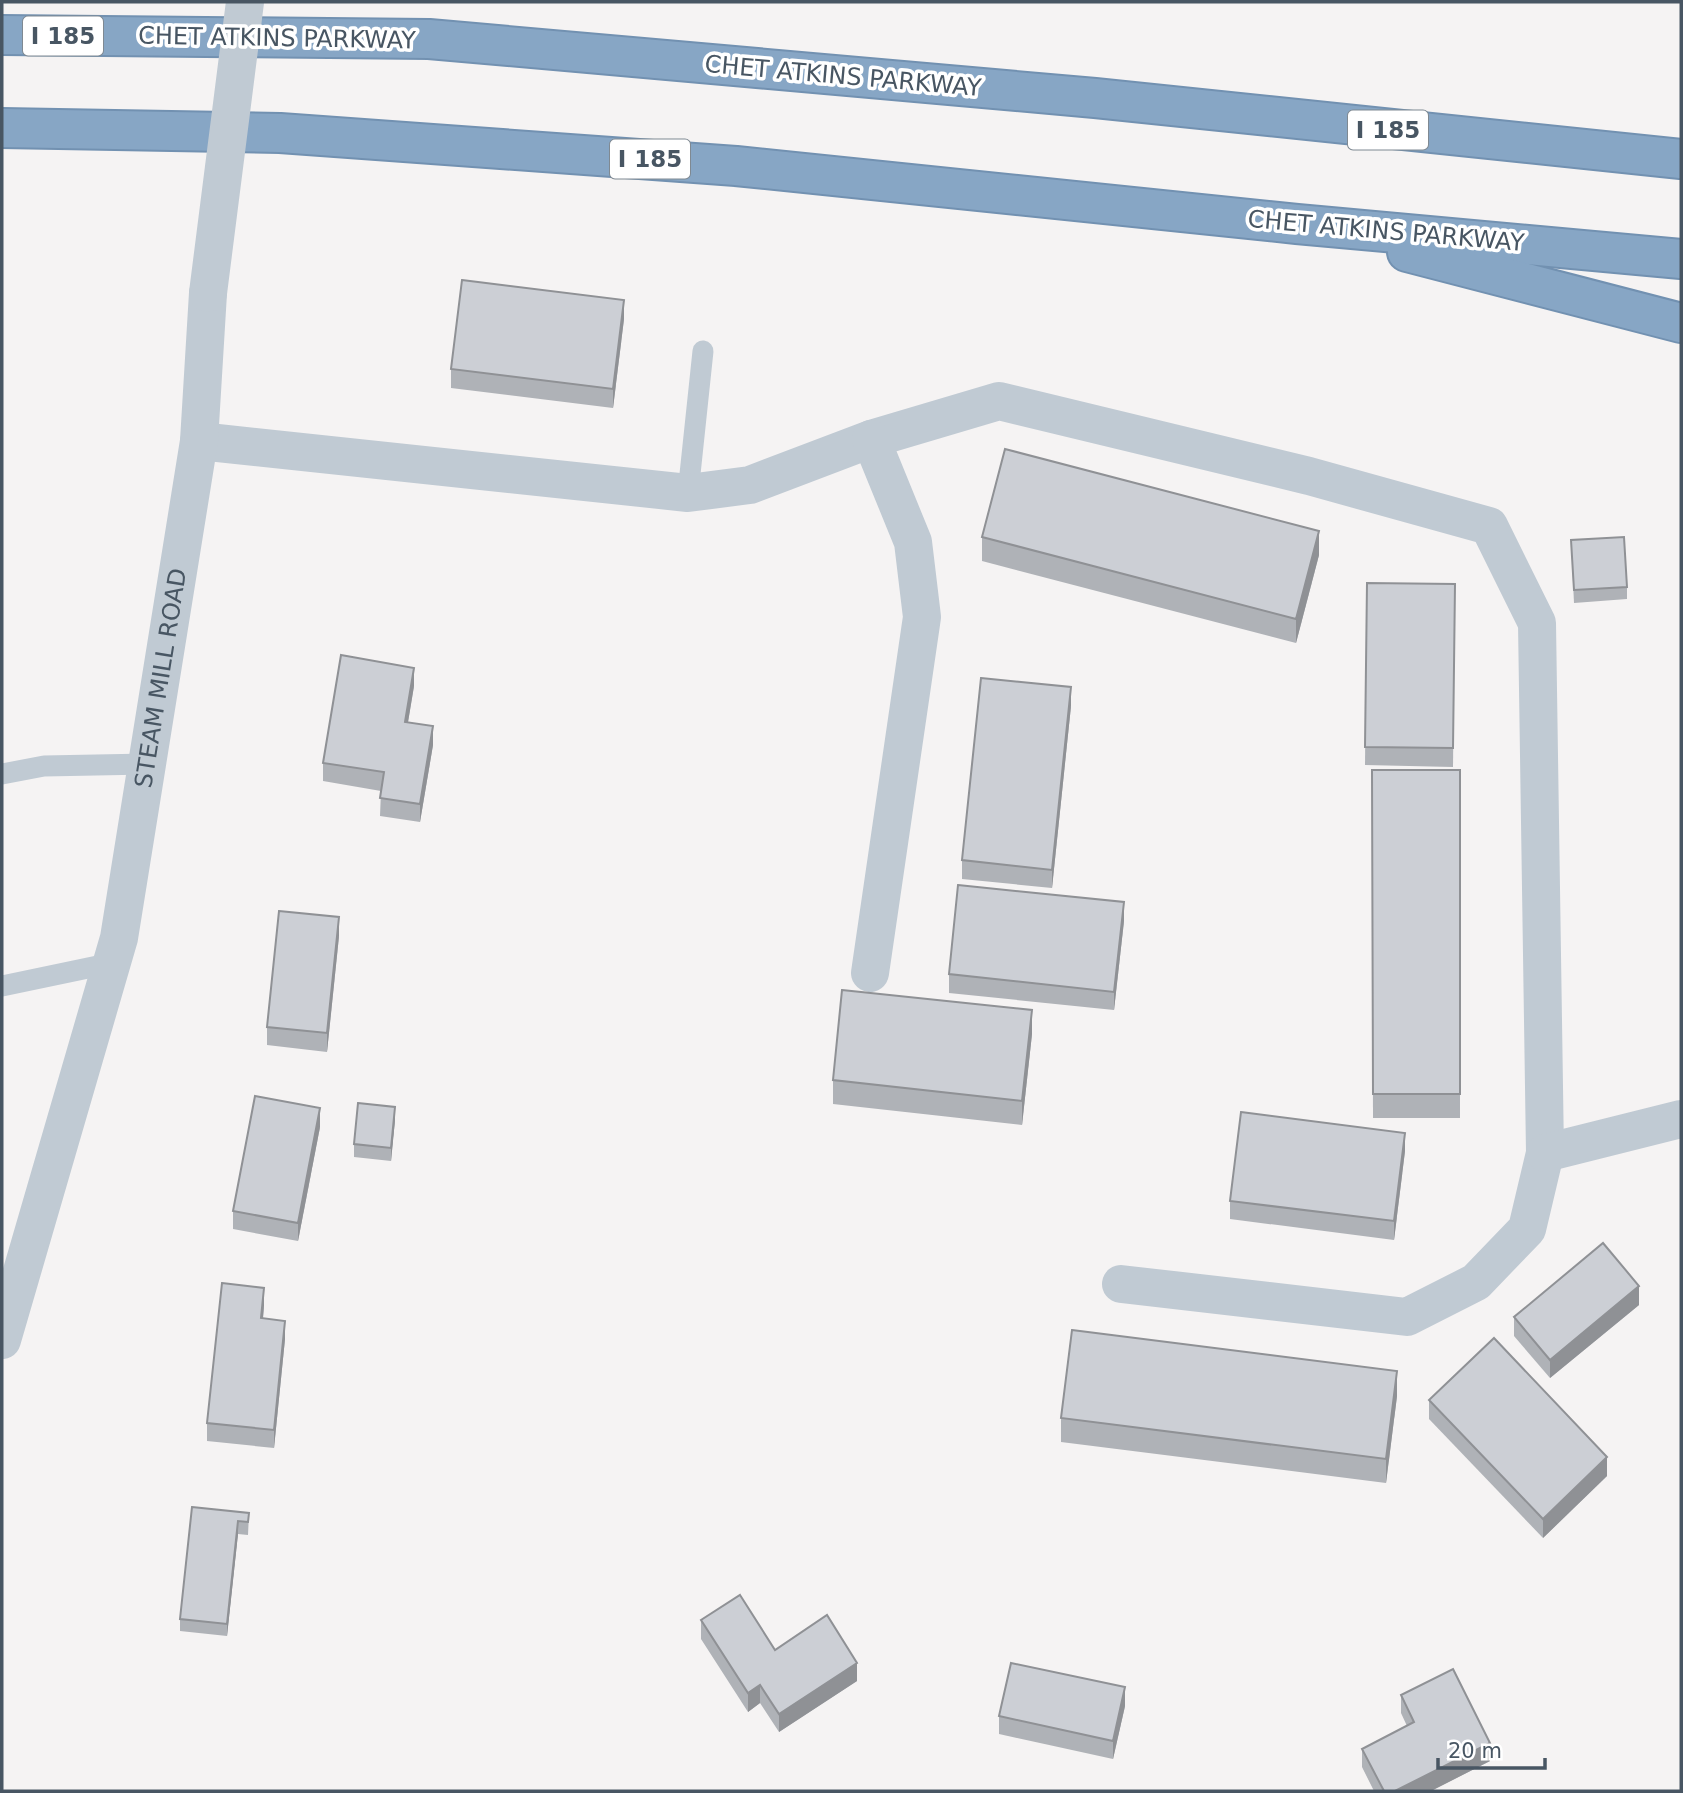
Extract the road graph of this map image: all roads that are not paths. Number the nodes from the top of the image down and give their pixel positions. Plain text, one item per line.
1 (244, 2) edge
2 (2, 35) edge
3 (1238, 114) junction
4 (2, 128) edge
5 (1681, 135) edge
6 (1681, 159) edge
7 (1297, 223) junction
8 (1681, 259) edge
9 (1681, 323) edge
10 (703, 351) dead end
11 (871, 439) junction
12 (199, 441) junction
13 (688, 492) junction
14 (148, 764) junction
15 (2, 774) edge
16 (113, 963) junction
17 (870, 973) dead end
18 (2, 986) edge
19 (1681, 1119) edge
20 (1545, 1153) junction
21 (1121, 1284) dead end
22 (2, 1340) edge

1 - 12 street, STEAM MILL ROAD, bridge
2 - 3 highway, CHET ATKINS PARKWAY / I 185
3 - 5 highway
3 - 6 highway, CHET ATKINS PARKWAY / I 185
4 - 7 highway, CHET ATKINS PARKWAY / I 185
7 - 8 highway, CHET ATKINS PARKWAY / I 185
7 - 9 highway
10 - 13 lane
11 - 13 street
11 - 17 street
11 - 20 street
12 - 13 street
12 - 14 street, STEAM MILL ROAD
14 - 15 lane
14 - 16 street, STEAM MILL ROAD
16 - 18 lane
16 - 22 street, STEAM MILL ROAD
19 - 20 street
20 - 21 street

